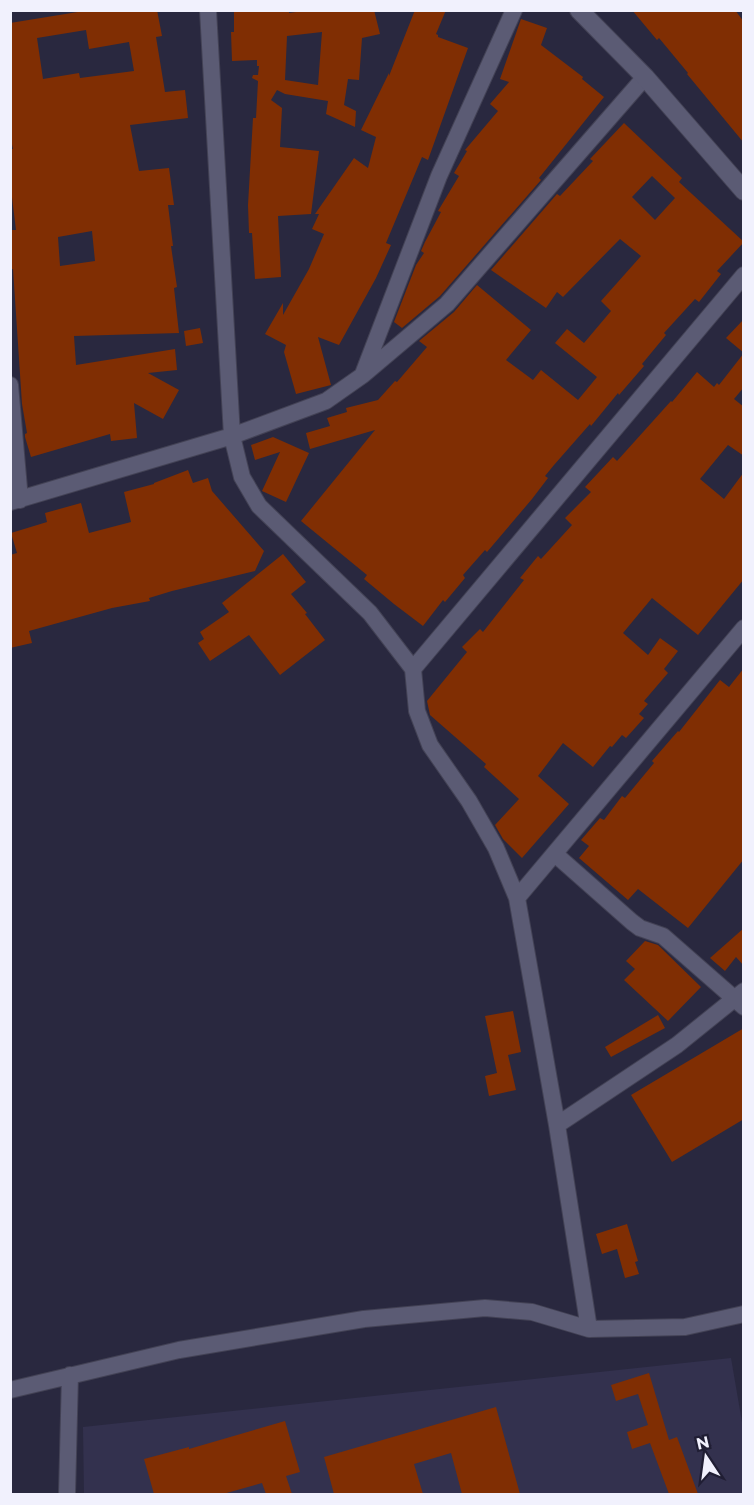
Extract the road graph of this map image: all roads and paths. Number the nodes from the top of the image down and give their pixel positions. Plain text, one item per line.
1 (208, 10) edge
2 (514, 10) edge
3 (579, 10) edge
4 (645, 77) junction
5 (744, 191) edge
6 (744, 275) edge
7 (363, 375) junction
8 (10, 385) edge
9 (232, 436) junction
10 (15, 501) edge
11 (744, 628) edge
12 (412, 669) junction
13 (555, 854) junction
14 (517, 898) junction
15 (741, 999) edge
16 (557, 1125) junction
17 (744, 1314) edge
18 (589, 1329) junction
19 (70, 1375) junction
20 (10, 1390) edge
21 (67, 1494) edge

1 - 9 street
2 - 7 street
3 - 4 street
4 - 5 street
4 - 7 street
6 - 12 street
7 - 9 street
8 - 10 street
9 - 10 street
9 - 12 street
11 - 13 street
12 - 14 street
13 - 14 street
13 - 15 street
14 - 16 street
15 - 16 street
16 - 18 street
17 - 18 street
18 - 19 street
19 - 20 street
19 - 21 street

